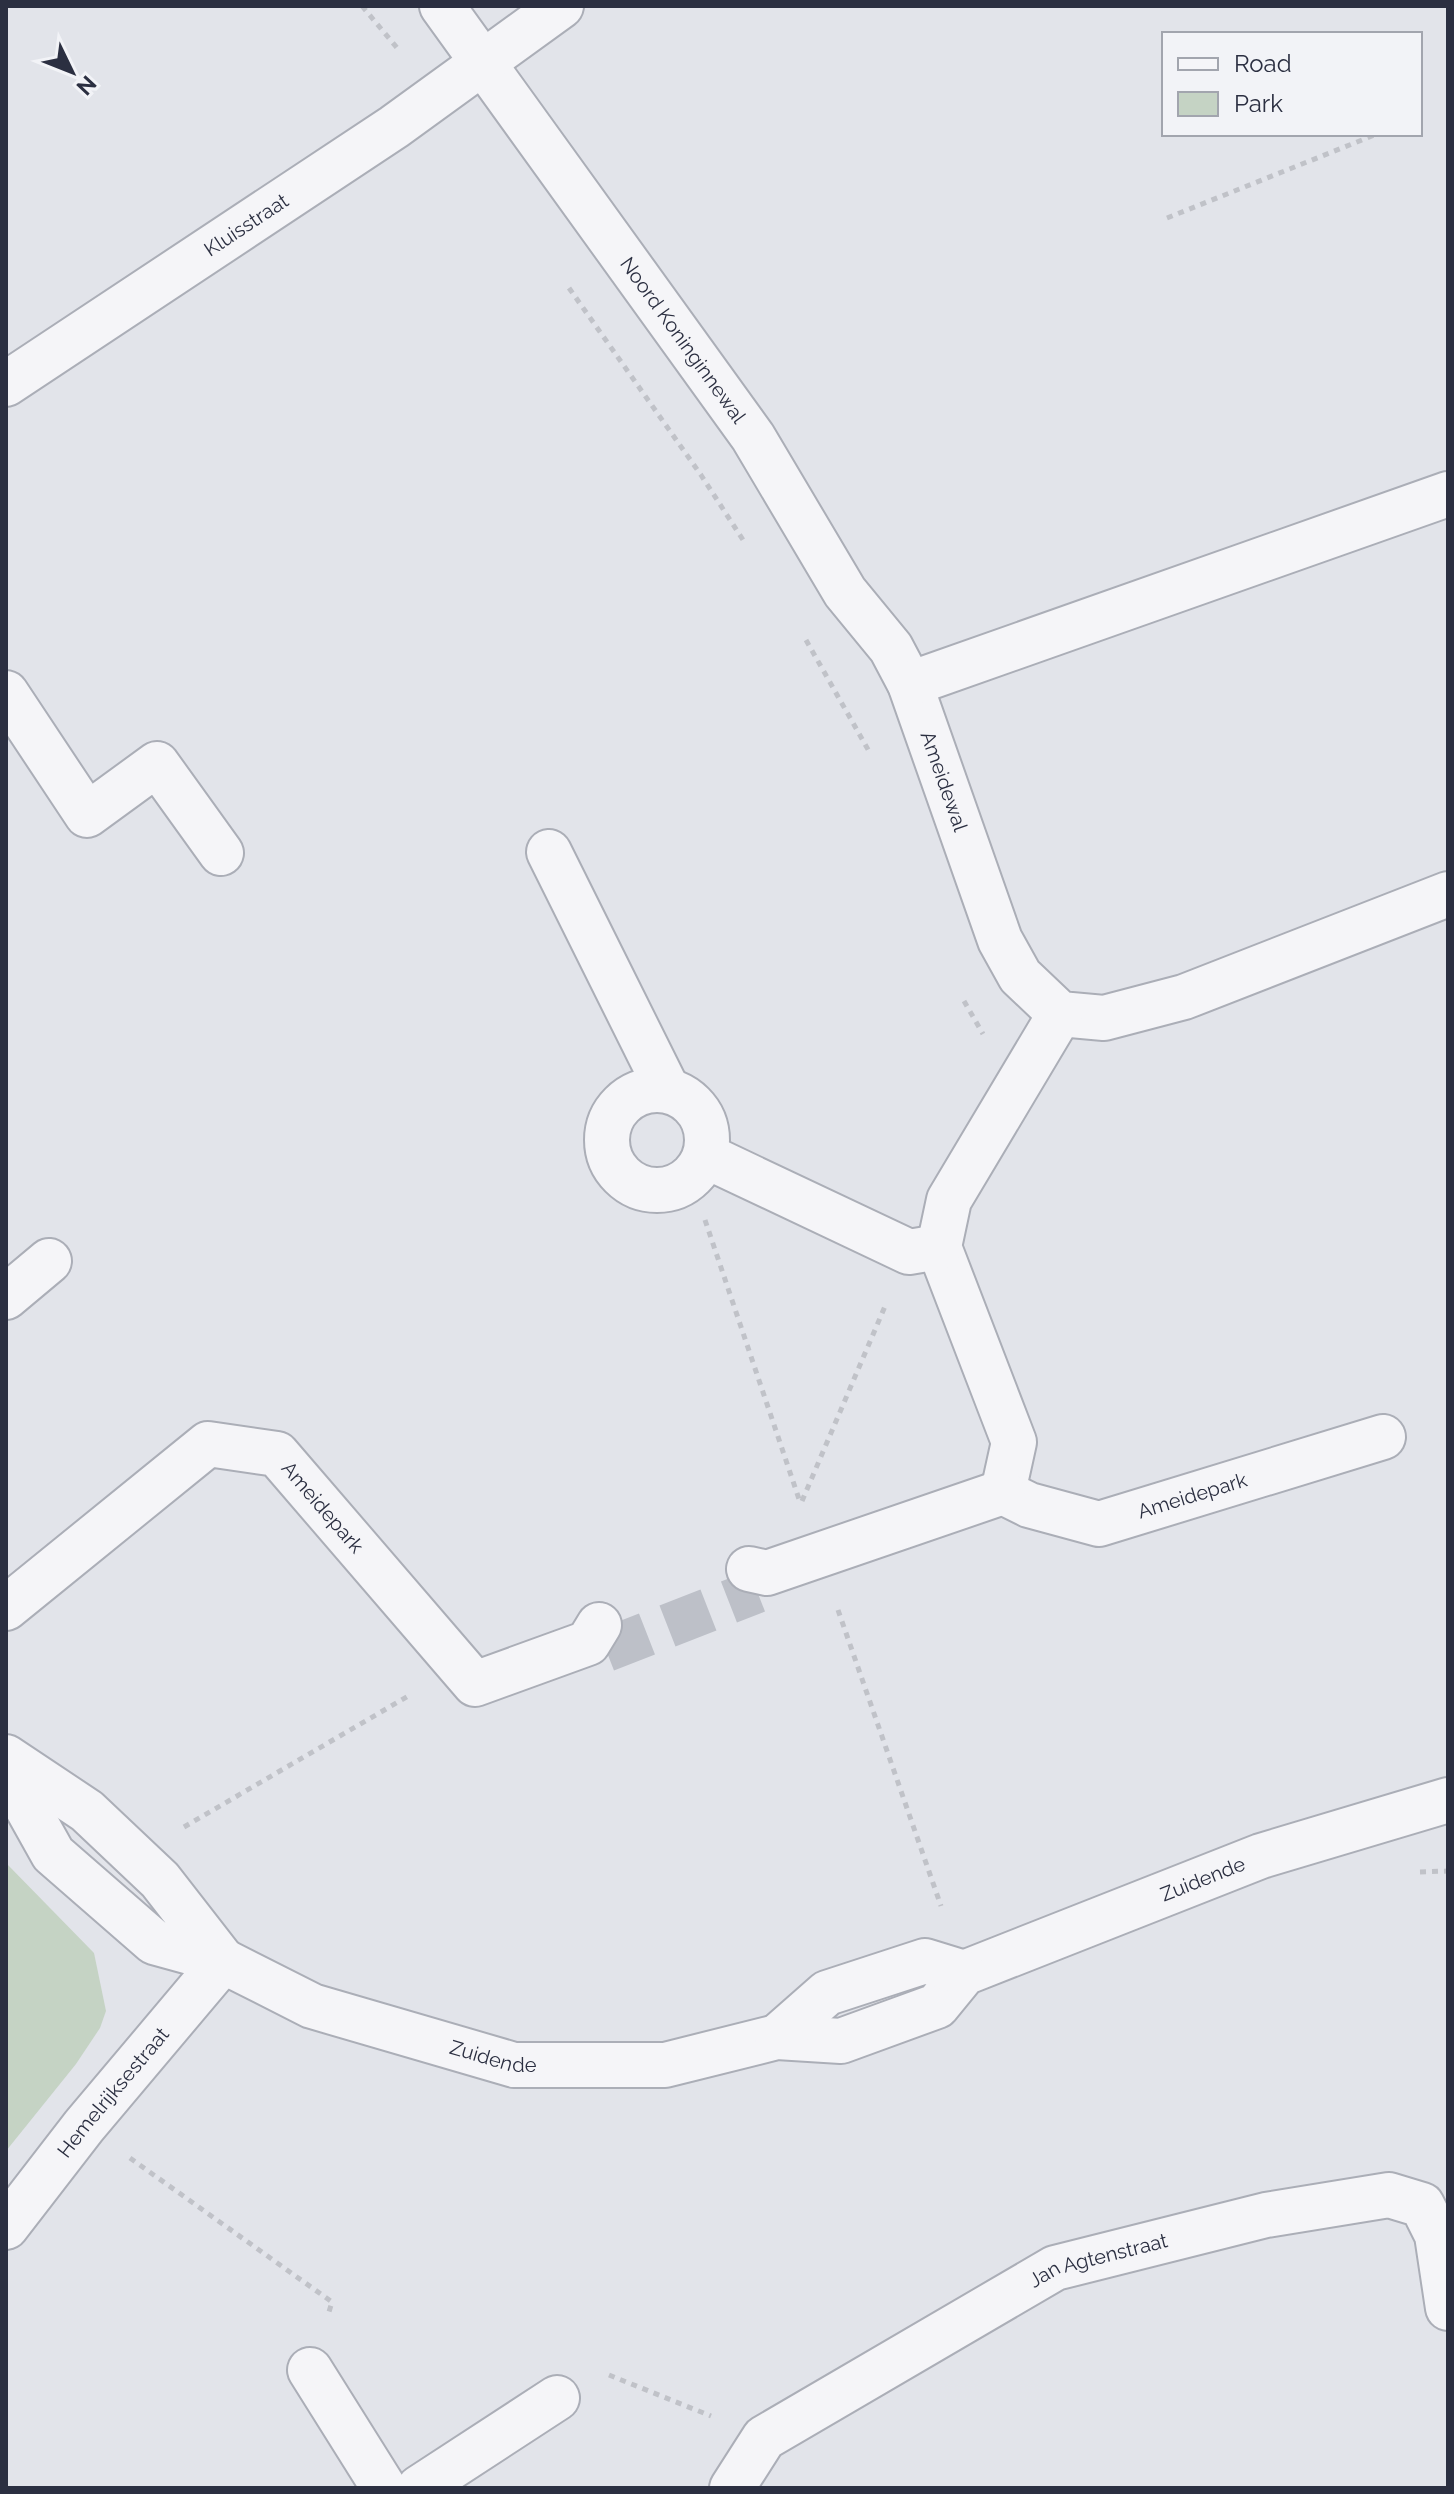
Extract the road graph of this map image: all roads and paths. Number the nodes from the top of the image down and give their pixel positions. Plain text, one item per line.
1 (362, 6) edge
2 (442, 6) edge
3 (561, 6) edge
4 (483, 61) junction
5 (434, 96) junction
6 (1372, 136) edge
7 (1167, 218) dead end
8 (566, 283) dead end
9 (6, 384) edge
10 (1448, 494) edge
11 (752, 556) dead end
12 (803, 635) dead end
13 (831, 682) dead end
14 (910, 684) junction
15 (6, 693) edge
16 (549, 852) dead end
17 (221, 853) dead end
18 (1448, 894) edge
19 (1060, 1014) junction
20 (667, 1089) junction
21 (706, 1156) junction
22 (924, 1249) junction
23 (49, 1261) dead end
24 (6, 1297) edge
25 (1383, 1437) dead end
26 (1003, 1492) junction
27 (801, 1504) dead end
28 (758, 1578) tunnel mouth
29 (6, 1608) edge
30 (597, 1639) tunnel mouth
31 (459, 1666) junction
32 (6, 1757) edge
33 (6, 1770) edge
34 (1448, 1800) edge
35 (141, 1862) junction
36 (223, 1961) junction
37 (84, 2126) junction
38 (6, 2227) edge
39 (1442, 2235) edge
40 (1448, 2308) edge
41 (310, 2370) joint
42 (557, 2398) joint
43 (764, 2438) junction
44 (384, 2488) edge
45 (419, 2488) edge
46 (732, 2488) edge

1 - 5 path
2 - 4 street, Noord Koninginnewal
3 - 4 street, Kluisstraat
4 - 5 street, Kluisstraat
4 - 14 street, Noord Koninginnewal
5 - 9 street, Kluisstraat
6 - 7 path
8 - 11 path
10 - 14 street
12 - 13 path
14 - 19 street, Ameidewal
15 - 17 street
16 - 20 street
18 - 19 street
19 - 22 street
20 - 21 street
20 - 21 street
21 - 22 street
22 - 26 street
22 - 27 path
23 - 24 street
25 - 26 street, Ameidepark
26 - 28 street
29 - 31 street, Ameidepark
30 - 31 street, Ameidepark
31 - 35 path
32 - 35 street, Zuidende
33 - 36 street, Zuidende
34 - 36 street, Zuidende
35 - 36 street, Zuidende
36 - 37 street, Hemelrijksestraat
37 - 38 street, Hemelrijksestraat
37 - 41 path
39 - 40 street, Jan Agtenstraat
39 - 43 street, Jan Agtenstraat
41 - 44 street
42 - 43 path
42 - 45 street
43 - 46 street, Jan Agtenstraat

